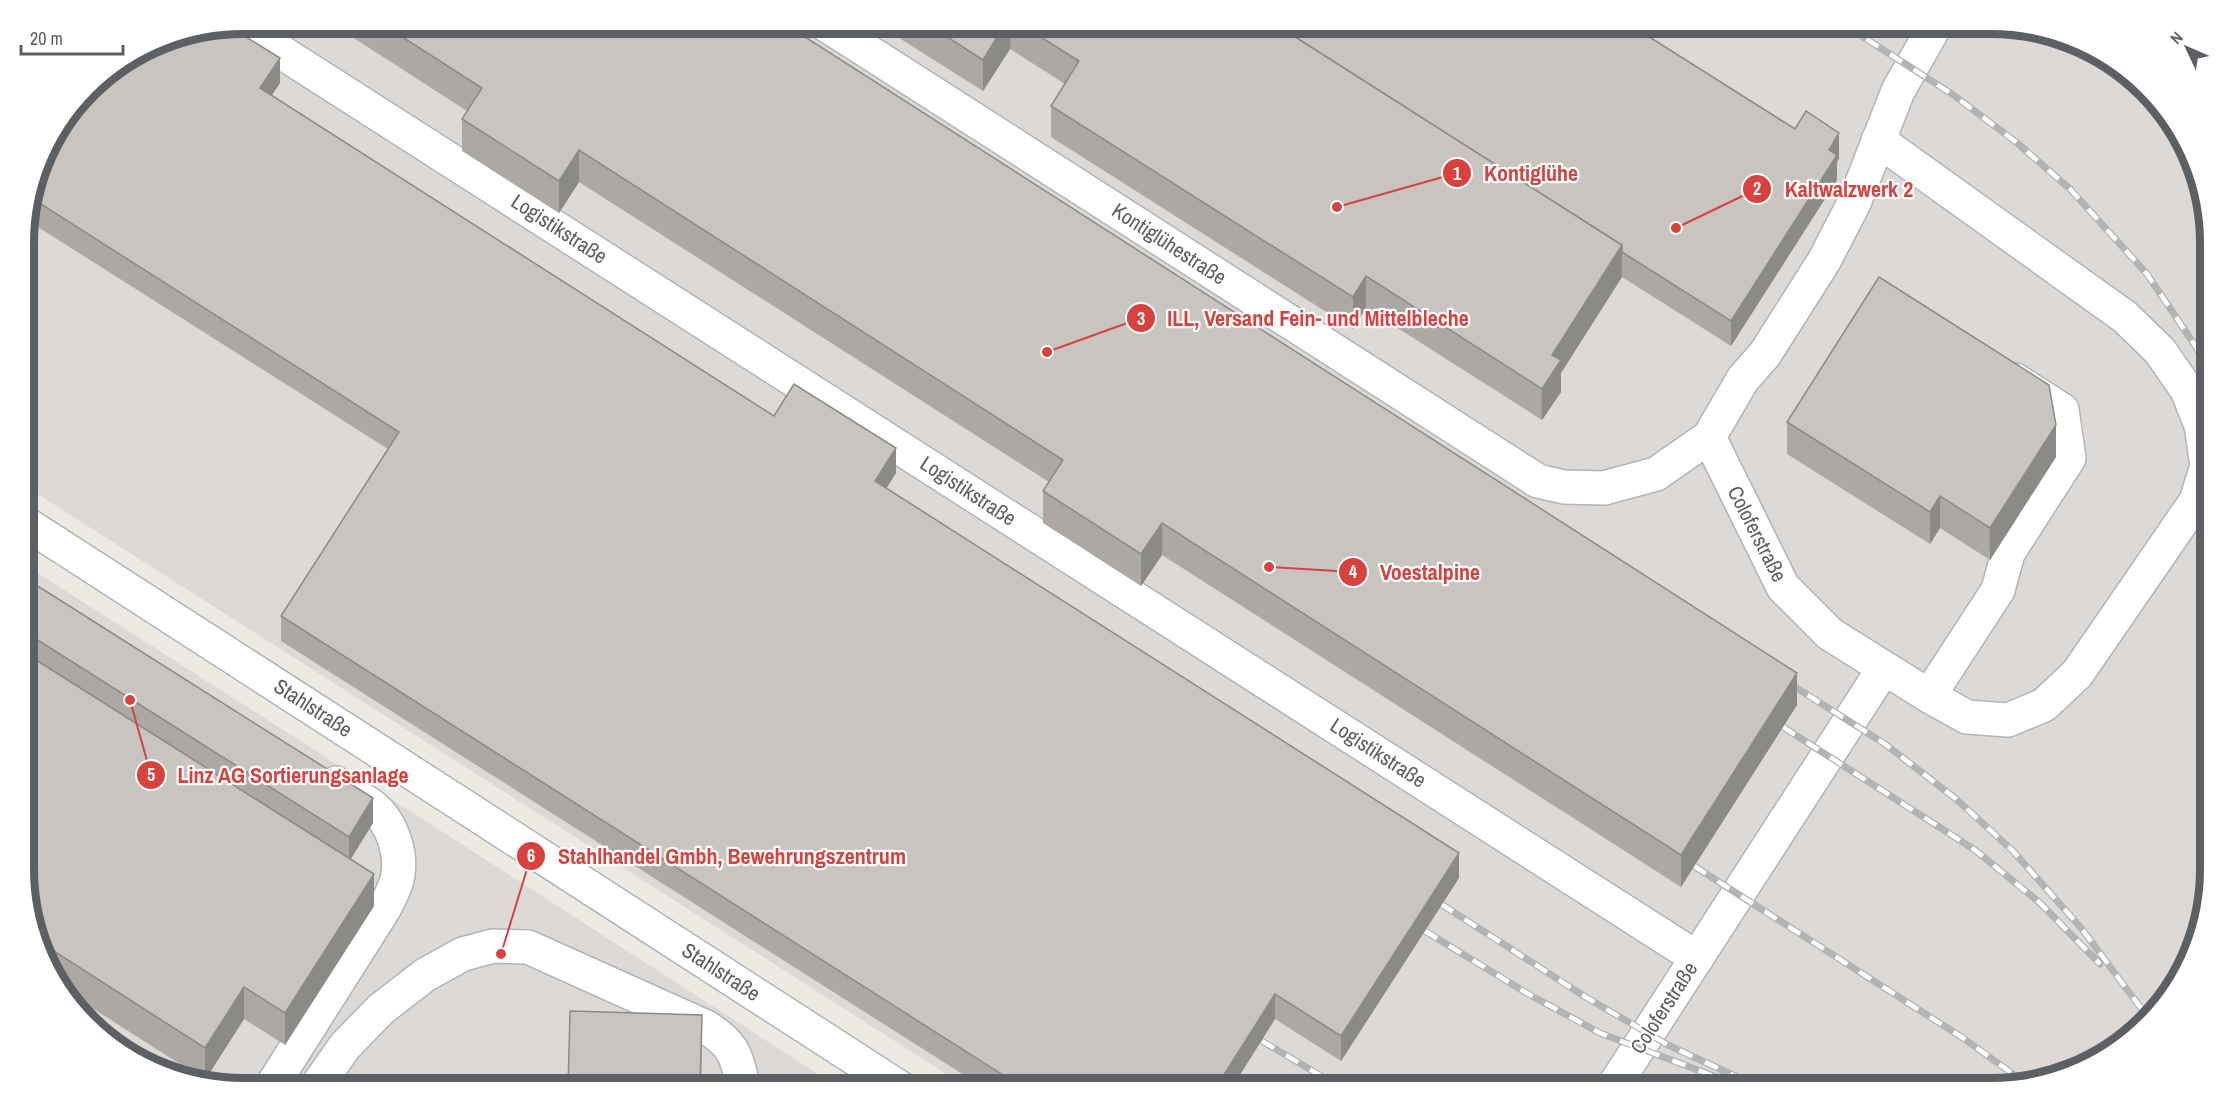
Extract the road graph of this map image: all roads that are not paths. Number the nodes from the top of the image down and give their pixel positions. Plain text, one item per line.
1 (253, 34) edge
2 (841, 34) edge
3 (1930, 34) edge
4 (1878, 140) junction
5 (1986, 361) edge
6 (2200, 422) edge
7 (1709, 437) junction
8 (2200, 488) edge
9 (35, 529) edge
10 (1884, 668) junction
11 (1929, 696) junction
12 (312, 769) edge
13 (1697, 958) junction
14 (277, 1078) edge
15 (323, 1078) edge
16 (741, 1078) edge
17 (885, 1078) edge
18 (1619, 1078) edge

1 - 13 street, Logistikstraße
2 - 7 street, Kontiglühestraße
3 - 4 street
4 - 6 street
4 - 7 street
5 - 11 street
7 - 10 street, Coloferstraße
8 - 11 street
9 - 17 street, Stahlstraße
10 - 11 street
10 - 13 street, Coloferstraße
12 - 14 street
13 - 18 street, Coloferstraße
15 - 16 street

